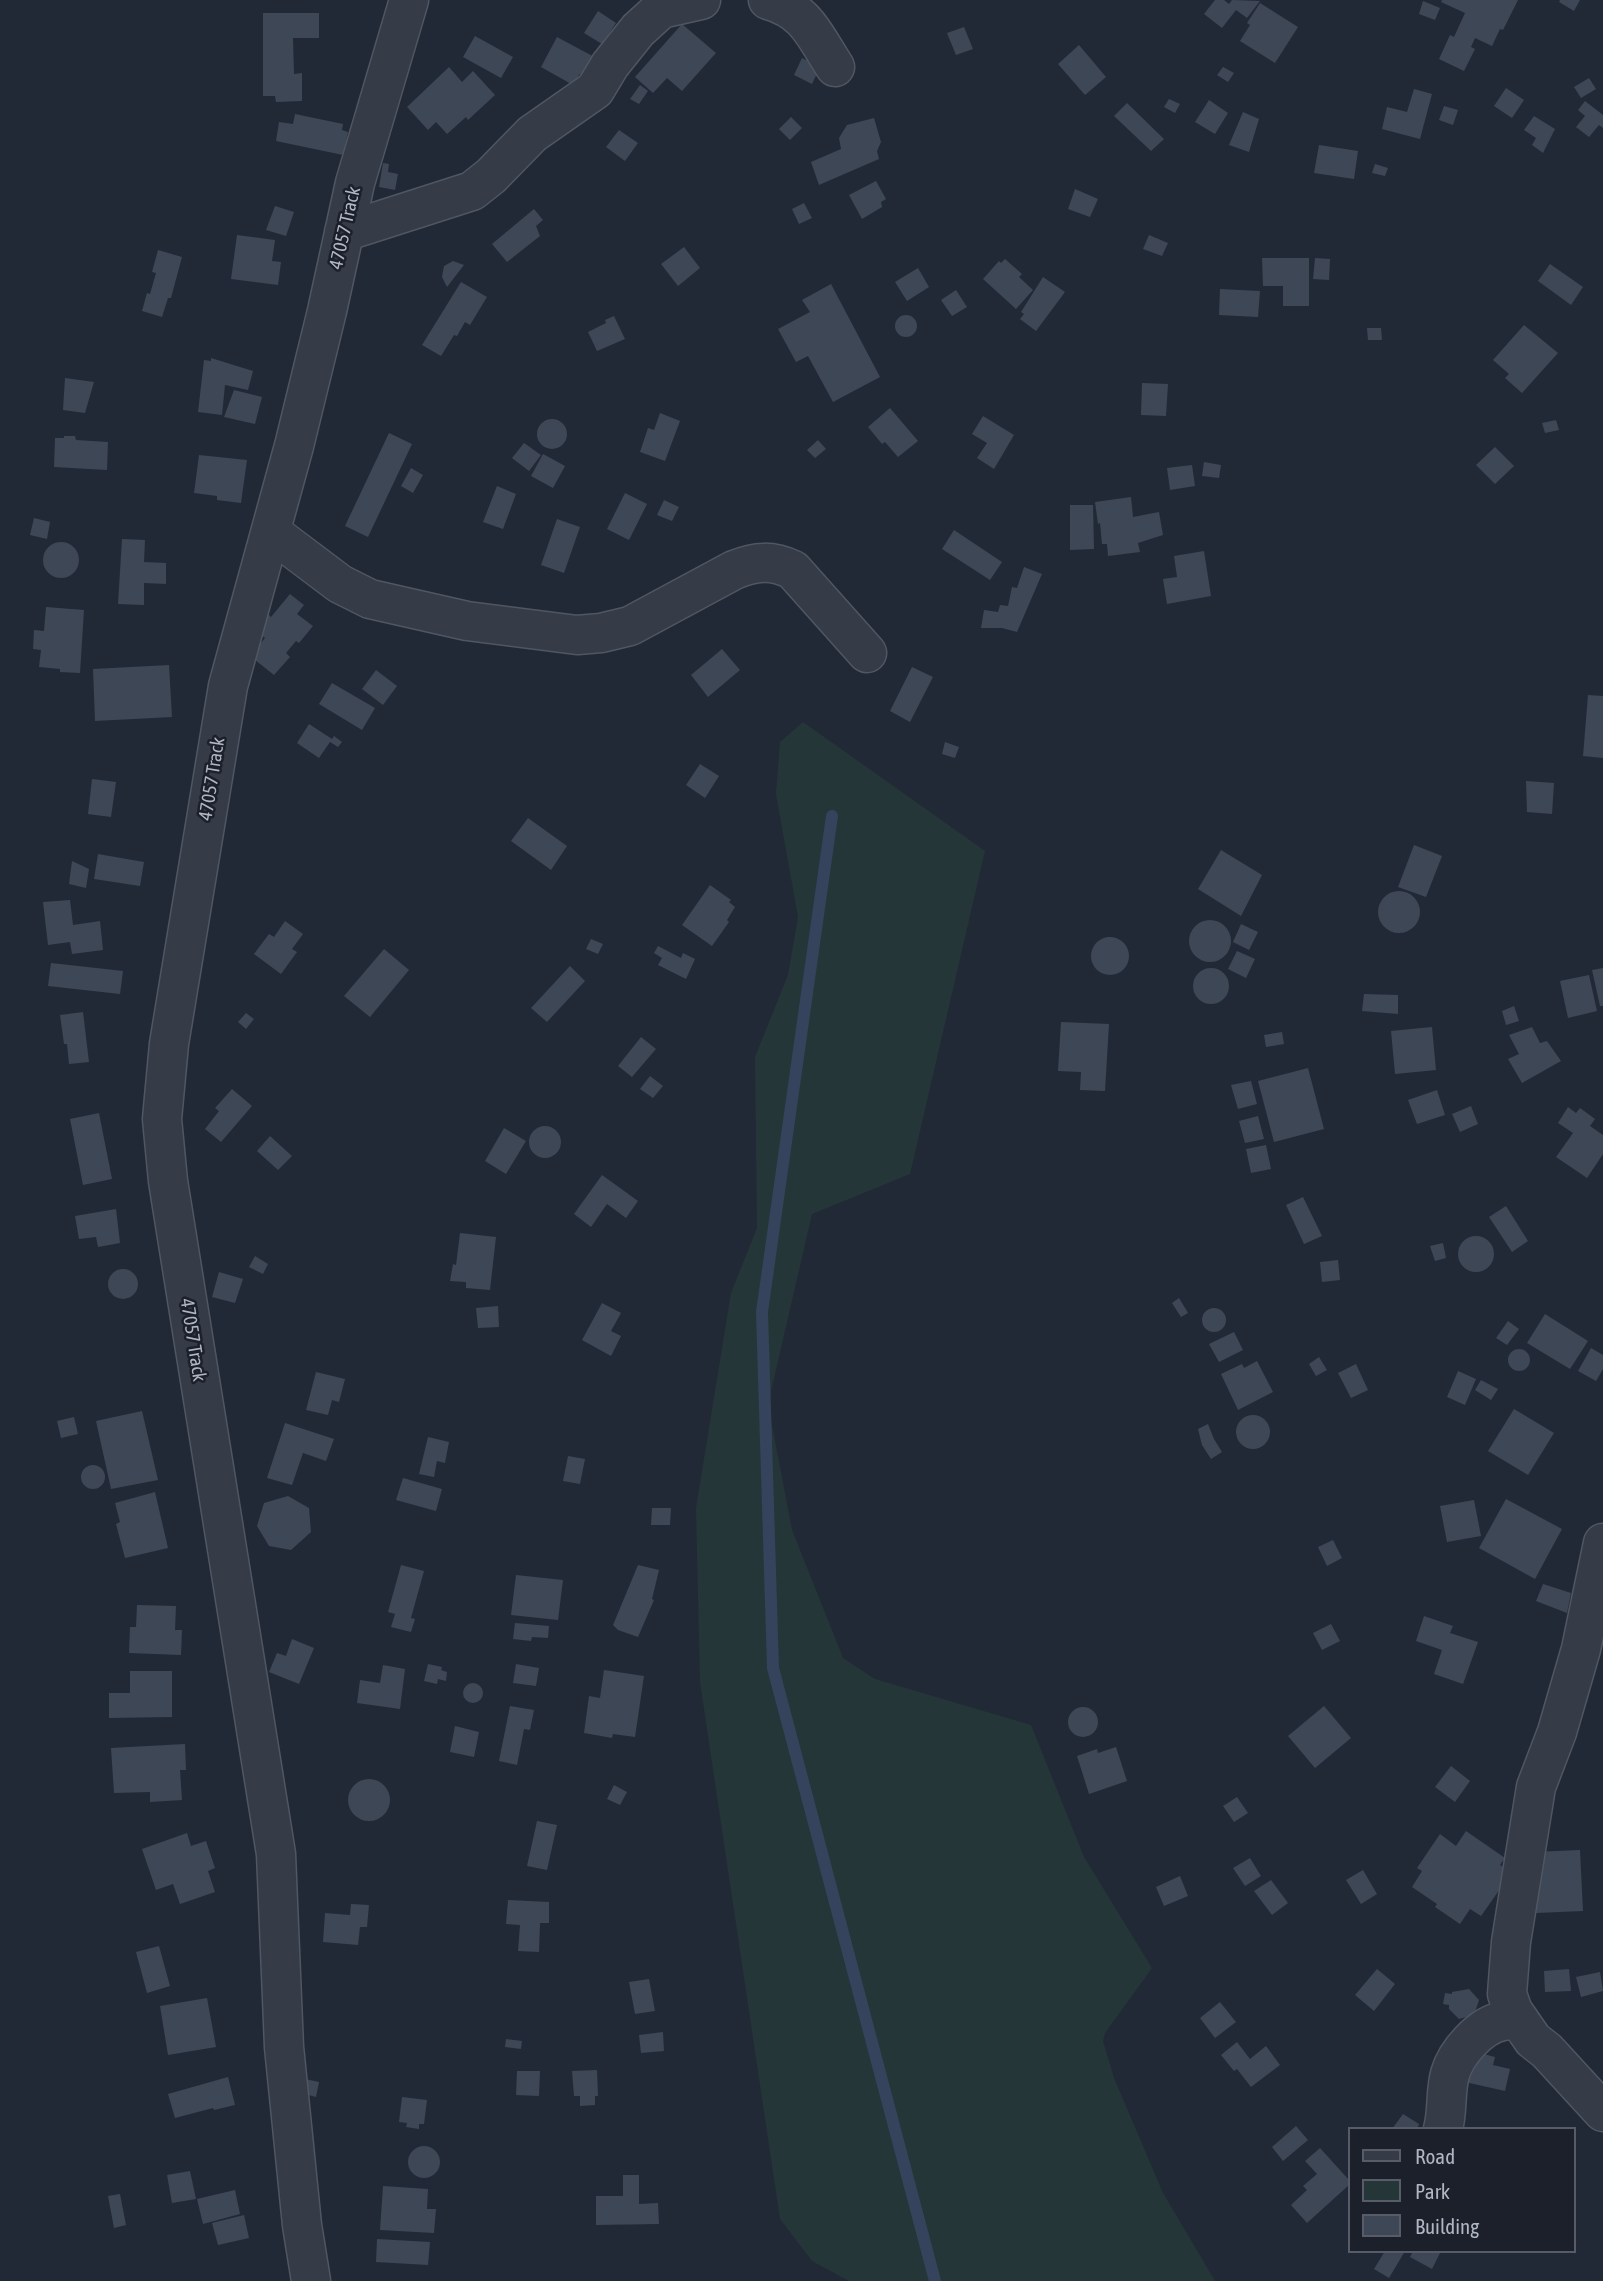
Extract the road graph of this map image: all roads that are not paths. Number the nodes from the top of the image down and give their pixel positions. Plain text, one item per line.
1 (409, 0) edge
2 (701, 0) edge
3 (768, 0) edge
4 (835, 67) dead end
5 (344, 232) junction
6 (271, 532) junction
7 (867, 653) dead end
8 (1603, 1543) edge
9 (1520, 2021) junction
10 (1603, 2112) edge
11 (1444, 2127) edge
12 (311, 2281) edge

1 - 5 street, 47057 Track
2 - 5 street
3 - 4 street
5 - 6 street, 47057 Track
6 - 7 street
6 - 12 street, 47057 Track
8 - 9 street
9 - 10 street
9 - 11 street

